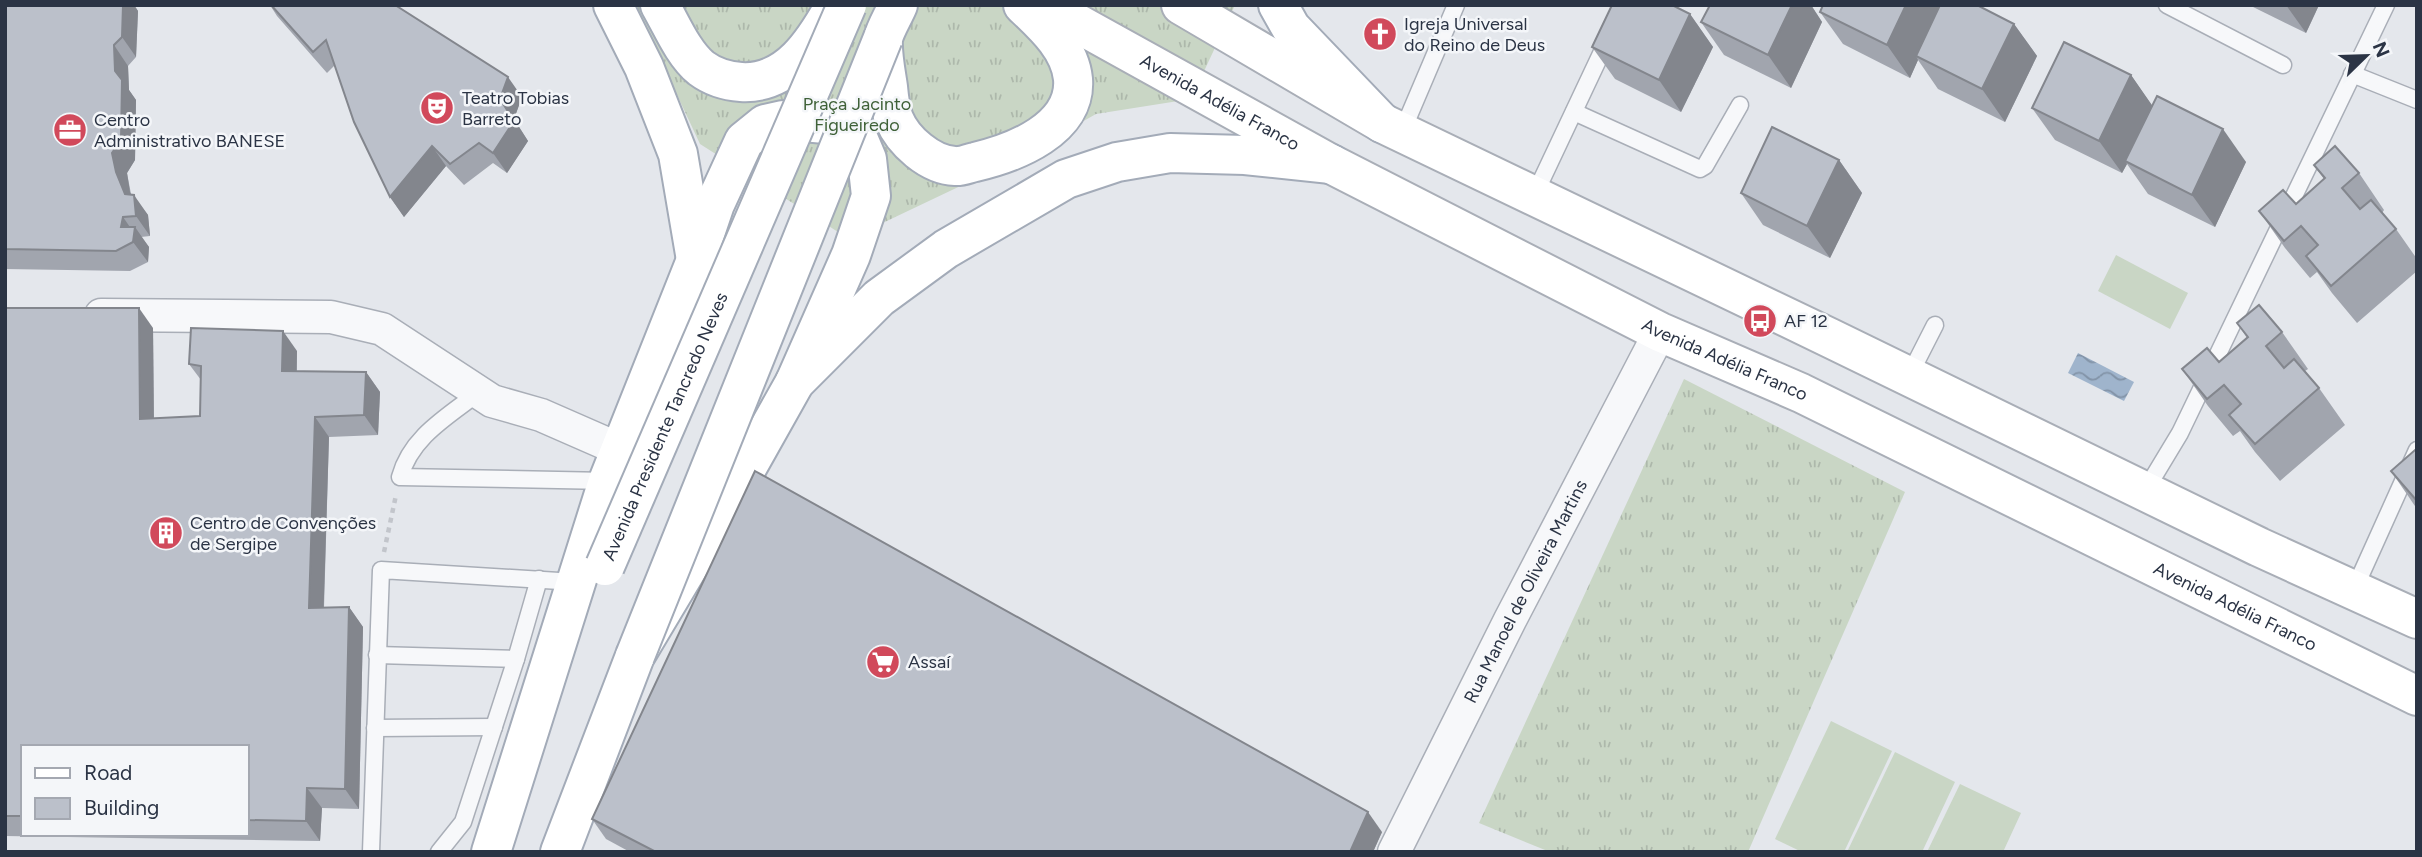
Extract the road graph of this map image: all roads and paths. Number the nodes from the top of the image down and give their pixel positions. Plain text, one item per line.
1 (613, 5) edge
2 (660, 5) edge
3 (835, 5) edge
4 (847, 5) edge
5 (1023, 5) edge
6 (1044, 5) edge
7 (1181, 5) edge
8 (1278, 5) edge
9 (1456, 5) edge
10 (1623, 5) edge
11 (2166, 5) edge
12 (2386, 5) edge
13 (891, 22) edge
14 (2283, 65) dead end
15 (2351, 74) junction
16 (2417, 100) edge
17 (1740, 105) dead end
18 (1574, 112) junction
19 (1392, 128) junction
20 (1331, 164) junction
21 (1534, 196) junction
22 (696, 260) junction
23 (71, 315) edge
24 (1935, 324) dead end
25 (1660, 332) junction
26 (1909, 376) junction
27 (795, 382) junction
28 (478, 393) junction
29 (2417, 450) edge
30 (614, 465) junction
31 (400, 477) junction
32 (2145, 491) junction
33 (380, 570) junction
34 (573, 576) junction
35 (2354, 590) junction
36 (2417, 619) edge
37 (377, 655) junction
38 (635, 656) junction
39 (516, 659) junction
40 (2417, 696) edge
41 (494, 727) junction
42 (375, 728) junction
43 (371, 852) edge
44 (439, 852) edge
45 (491, 852) edge
46 (560, 852) edge
47 (1394, 852) edge

1 - 22 main road
2 - 3 main road
4 - 34 main road, Avenida Presidente Tancredo Neves, bridge
5 - 13 main road
6 - 20 main road, Avenida Adélia Franco
7 - 19 main road
8 - 19 main road
9 - 19 lane
10 - 18 lane
11 - 14 lane
12 - 15 lane
13 - 38 main road, bridge
15 - 16 lane
15 - 32 lane
17 - 18 lane
18 - 21 lane
19 - 21 main road
20 - 25 main road, Avenida Adélia Franco
20 - 27 main road
21 - 26 main road
22 - 27 main road
22 - 30 main road
23 - 28 street
24 - 26 lane
25 - 40 main road, Avenida Adélia Franco
25 - 47 street, Rua Manoel de Oliveira Martins
26 - 32 main road
27 - 38 main road
28 - 30 street
28 - 31 lane
29 - 35 lane
30 - 31 lane
30 - 34 main road
31 - 33 path
32 - 35 main road
33 - 34 lane
33 - 37 lane
34 - 39 lane
34 - 45 main road, Avenida Presidente Tancredo Neves
35 - 36 main road
37 - 39 lane
37 - 42 lane
38 - 46 main road
39 - 41 lane
41 - 42 lane
41 - 44 lane
42 - 43 lane

